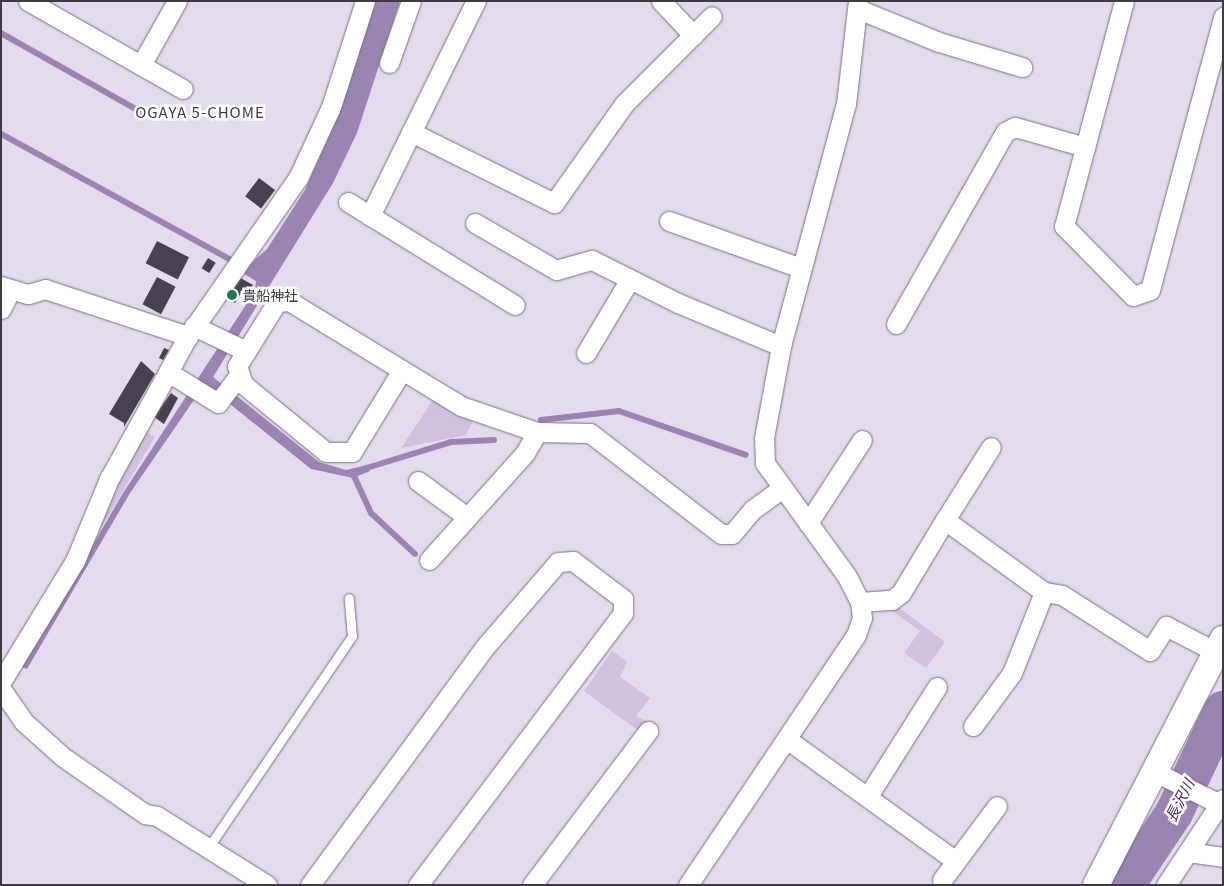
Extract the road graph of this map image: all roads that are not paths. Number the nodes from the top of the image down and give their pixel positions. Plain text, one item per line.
1 (28, 1) edge
2 (177, 1) edge
3 (365, 1) edge
4 (411, 1) edge
5 (476, 1) edge
6 (661, 1) edge
7 (1124, 1) edge
8 (858, 5) edge
9 (54, 8) edge
10 (712, 16) dead end
11 (1223, 16) edge
12 (693, 35) junction
13 (389, 63) dead end
14 (141, 65) junction
15 (1022, 67) dead end
16 (183, 89) dead end
17 (411, 132) junction
18 (1085, 146) junction
19 (348, 202) dead end
20 (370, 216) junction
21 (669, 221) dead end
22 (475, 223) dead end
23 (801, 268) junction
24 (630, 279) junction
25 (6, 287) edge
26 (514, 305) dead end
27 (1, 309) edge
28 (896, 324) dead end
29 (191, 331) junction
30 (234, 345) junction
31 (781, 346) junction
32 (586, 353) dead end
33 (402, 370) junction
34 (168, 372) junction
35 (216, 388) junction
36 (536, 432) junction
37 (862, 440) dead end
38 (991, 447) dead end
39 (418, 481) dead end
40 (782, 488) junction
41 (467, 517) junction
42 (944, 520) junction
43 (808, 523) junction
44 (429, 560) dead end
45 (1044, 592) junction
46 (349, 598) dead end
47 (860, 602) junction
48 (1220, 646) edge
49 (1, 682) edge
50 (937, 687) dead end
51 (1, 689) edge
52 (973, 726) dead end
53 (648, 732) dead end
54 (788, 740) junction
55 (1161, 775) junction
56 (868, 796) junction
57 (1218, 801) edge
58 (997, 806) dead end
59 (208, 848) junction
60 (1188, 852) junction
61 (1223, 857) edge
62 (956, 861) junction
63 (942, 880) dead end
64 (267, 885) edge
65 (310, 885) edge
66 (418, 885) edge
67 (532, 885) edge
68 (688, 885) edge
69 (1096, 885) edge
70 (1166, 885) edge

1 - 9 street
2 - 14 street
3 - 29 street
4 - 13 street
5 - 17 street
6 - 12 street
7 - 18 street
8 - 15 street
8 - 23 street
9 - 14 street
10 - 12 street
11 - 18 street
12 - 17 street
14 - 16 street
17 - 20 street
18 - 28 street
19 - 20 street
20 - 26 street
21 - 23 street
22 - 24 street
23 - 31 street
24 - 31 street
24 - 32 street
25 - 27 street
25 - 29 street
29 - 30 street
29 - 34 street
30 - 33 street
30 - 35 street
31 - 40 street
33 - 35 street
33 - 36 street
34 - 35 street
34 - 49 street
36 - 40 street
36 - 41 street
37 - 43 street
38 - 42 street
39 - 41 street
40 - 43 street
41 - 44 street
42 - 45 street
42 - 47 street
43 - 47 street
45 - 48 street
45 - 52 street
46 - 59 lane
47 - 54 street
48 - 55 street
50 - 56 street
51 - 59 street
53 - 67 street
54 - 56 street
54 - 68 street
55 - 57 street
55 - 69 street
56 - 62 street
57 - 60 street
58 - 62 street
59 - 64 street
60 - 61 street
60 - 70 street
62 - 63 street
65 - 66 street

